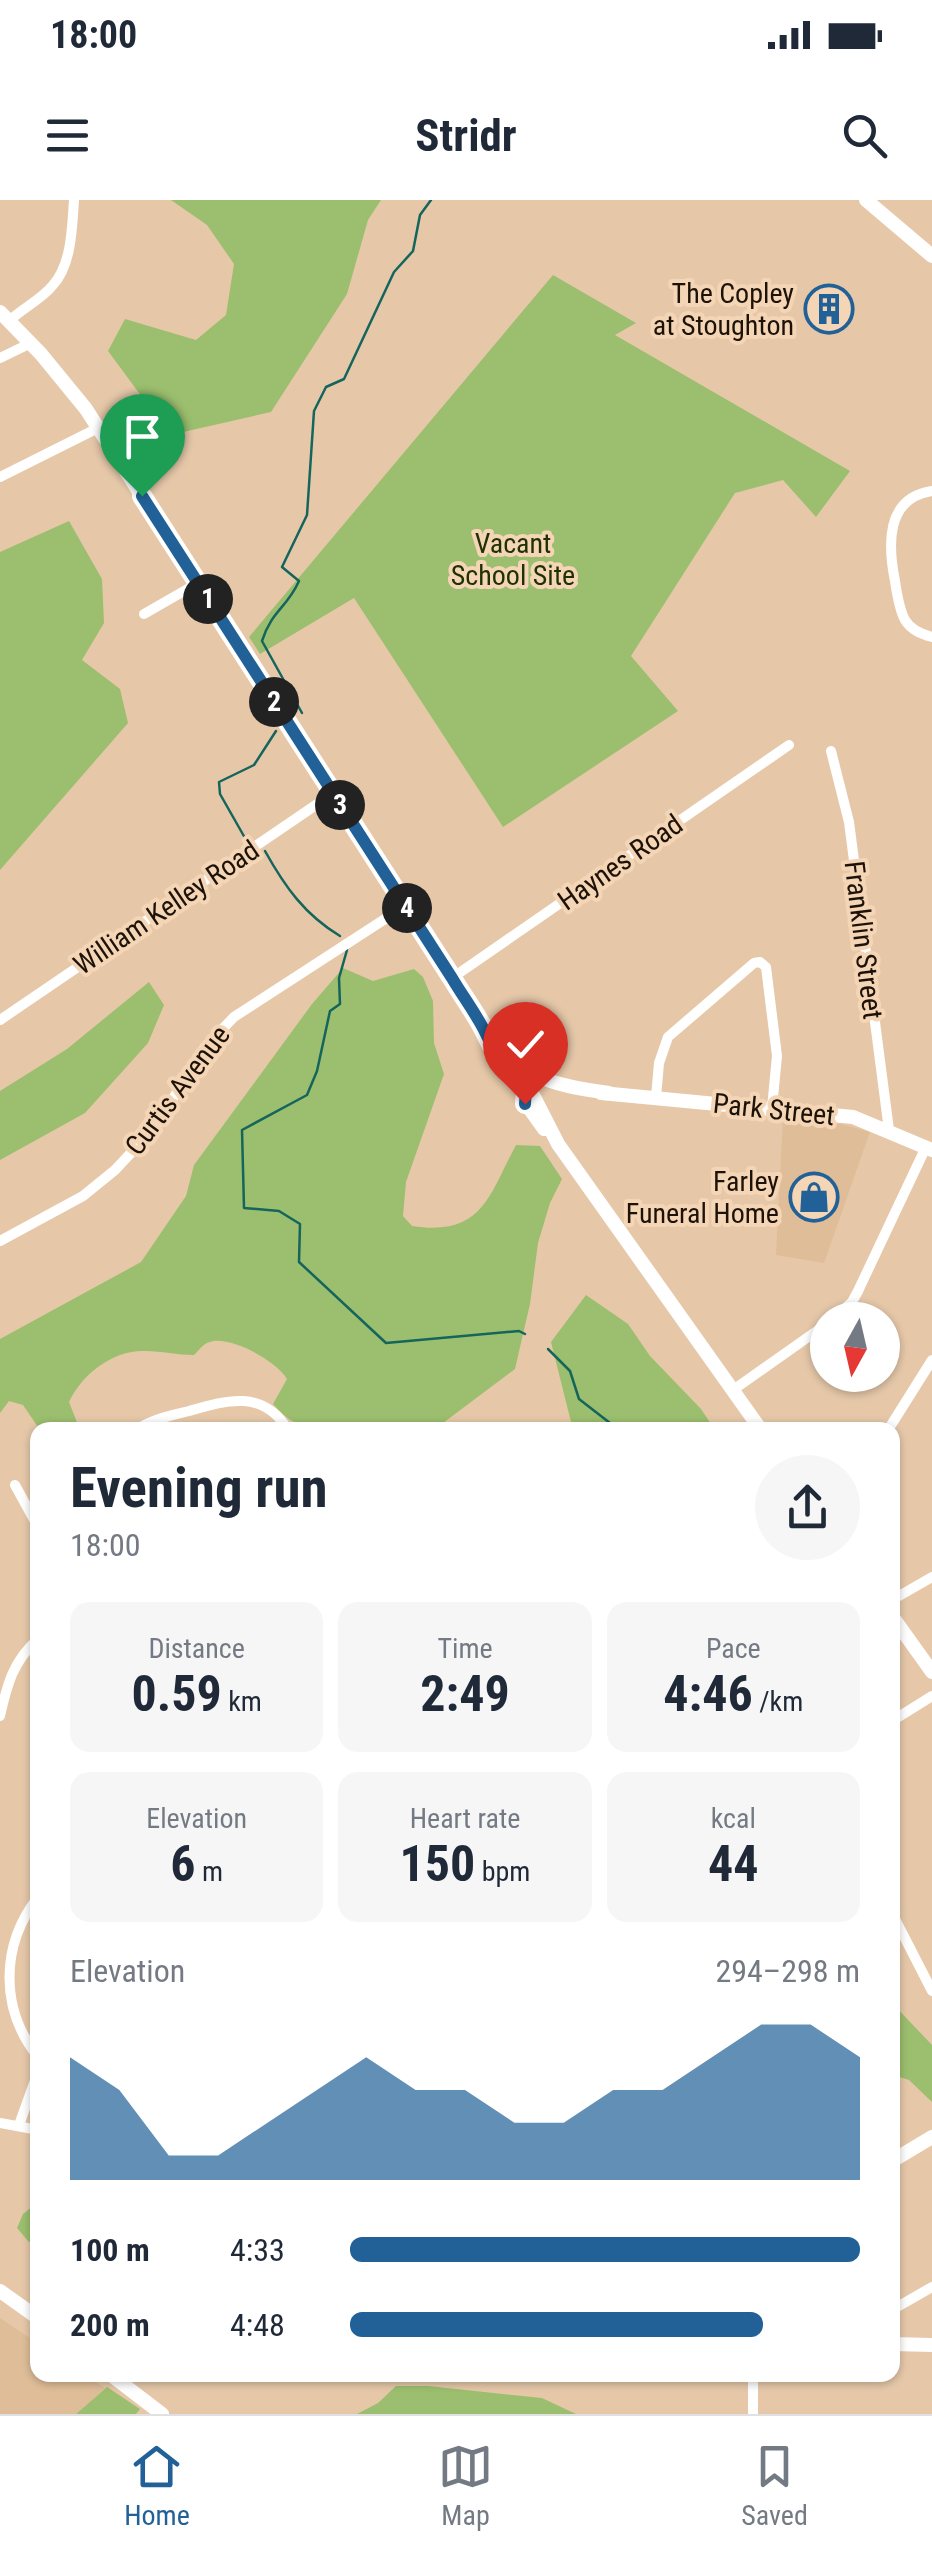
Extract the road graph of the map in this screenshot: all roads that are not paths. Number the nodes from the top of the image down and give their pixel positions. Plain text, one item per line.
1 (74, 200) edge
2 (866, 200) edge
3 (932, 256) edge
4 (5, 316) edge
5 (31, 342) junction
6 (0, 358) edge
7 (98, 428) junction
8 (0, 477) edge
9 (932, 490) edge
10 (198, 583) junction
11 (144, 614) dead end
12 (932, 637) edge
13 (789, 745) dead end
14 (832, 751) dead end
15 (332, 794) junction
16 (405, 906) junction
17 (452, 978) junction
18 (0, 1020) edge
19 (538, 1090) junction
20 (608, 1094) junction
21 (656, 1098) junction
22 (772, 1108) junction
23 (889, 1130) junction
24 (558, 1144) junction
25 (929, 1148) edge
26 (0, 1241) edge
27 (852, 1302) edge
28 (810, 1336) edge
29 (932, 1360) edge
30 (733, 1390) junction
31 (150, 1422) edge
32 (282, 1422) edge
33 (756, 1422) edge
34 (893, 1422) edge
35 (15, 1486) dead end
36 (30, 1513) edge
37 (932, 1577) edge
38 (900, 1595) edge
39 (900, 1627) edge
40 (30, 1647) edge
41 (932, 1672) edge
42 (932, 1696) edge
43 (900, 1715) edge
44 (0, 1716) edge
45 (30, 1909) edge
46 (900, 1928) edge
47 (932, 1991) edge
48 (30, 2048) edge
49 (30, 2094) edge
50 (0, 2123) edge
51 (18, 2126) junction
52 (30, 2128) edge
53 (932, 2137) edge
54 (900, 2156) edge
55 (932, 2287) edge
56 (0, 2291) edge
57 (900, 2305) edge
58 (30, 2312) edge
59 (900, 2344) edge
60 (932, 2345) edge
61 (121, 2382) edge
62 (753, 2382) edge
63 (162, 2414) edge
64 (753, 2414) edge

1 - 4 street
2 - 3 main road
4 - 5 main road, Park Street
5 - 6 street
5 - 7 main road, Park Street
7 - 8 street
7 - 10 main road, Park Street
9 - 12 street
10 - 11 street
10 - 15 main road, Park Street
13 - 17 street, Haynes Road
14 - 23 street, Franklin Street
15 - 16 main road, Park Street
15 - 18 street, William Kelley Road
16 - 17 main road, Park Street
16 - 26 street, Curtis Avenue
17 - 19 main road, Park Street
19 - 20 main road, Park Street
19 - 20 main road, Park Street
19 - 24 main road
19 - 24 main road
20 - 21 main road, Park Street
21 - 22 main road, Park Street
21 - 22 street
22 - 23 main road, Park Street
23 - 25 main road, Park Street
24 - 30 main road
25 - 27 street
28 - 30 street
29 - 34 street
30 - 33 main road
31 - 32 street
35 - 36 street
37 - 38 street
39 - 41 main road
40 - 44 street
42 - 43 street
45 - 48 street
46 - 47 street
49 - 51 street
50 - 51 street
51 - 52 street
53 - 54 main road
55 - 57 street
56 - 58 main road
59 - 60 main road
61 - 63 main road
62 - 64 street

